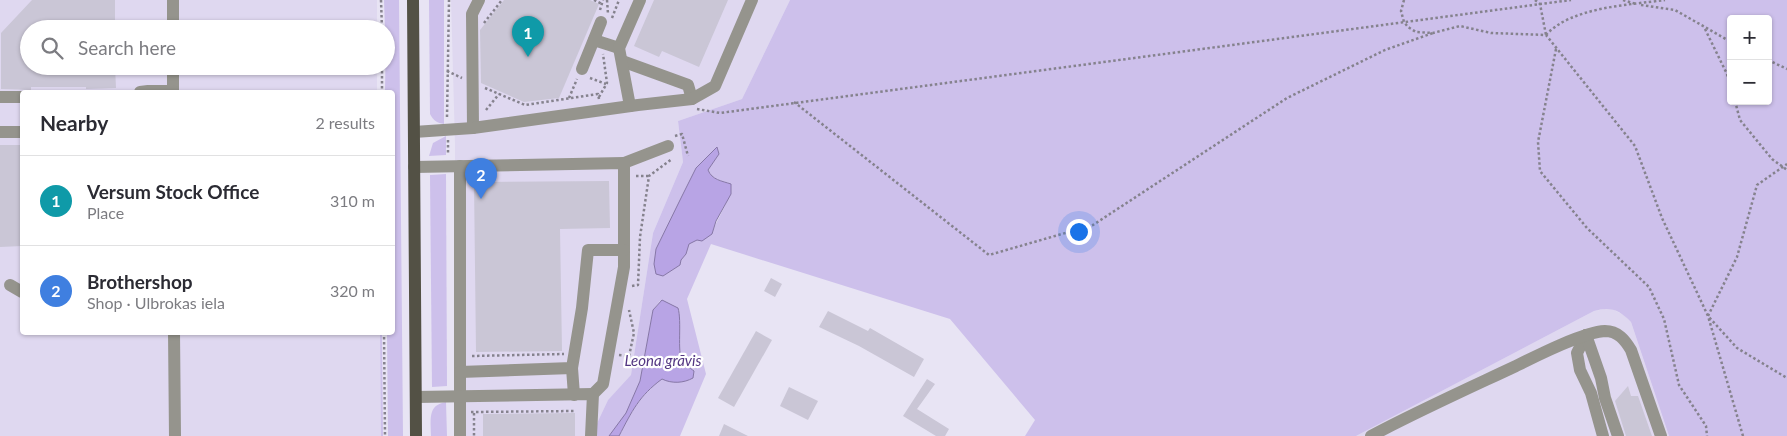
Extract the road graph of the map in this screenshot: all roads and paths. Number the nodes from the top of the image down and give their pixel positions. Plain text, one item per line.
1 (173, 0) edge
2 (381, 0) edge
3 (413, 0) edge
4 (479, 0) edge
5 (502, 0) edge
6 (594, 0) edge
7 (639, 0) edge
8 (752, 0) edge
9 (1404, 0) edge
10 (1535, 0) edge
11 (1571, 0) edge
12 (1623, 0) edge
13 (1665, 0) edge
14 (603, 2) edge
15 (1540, 4) junction
16 (1636, 4) junction
17 (600, 19) joint
18 (173, 20) edge
19 (382, 20) edge
20 (1404, 22) junction
21 (484, 23) dead end
22 (1705, 28) junction
23 (1433, 33) junction
24 (1546, 35) junction
25 (594, 40) junction
26 (1727, 40) edge
27 (1556, 48) junction
28 (621, 55) junction
29 (1772, 62) edge
30 (1787, 69) edge
31 (447, 71) dead end
32 (581, 71) junction
33 (1727, 74) edge
34 (173, 75) edge
35 (382, 75) edge
36 (472, 82) junction
37 (606, 85) dead end
38 (173, 90) edge
39 (382, 90) edge
40 (499, 94) junction
41 (0, 97) edge
42 (20, 97) edge
43 (569, 98) junction
44 (692, 99) junction
45 (794, 102) junction
46 (525, 105) junction
47 (1736, 105) edge
48 (482, 106) dead end
49 (630, 106) junction
50 (517, 109) dead end
51 (600, 110) junction
52 (485, 112) junction
53 (489, 115) dead end
54 (473, 128) junction
55 (0, 132) edge
56 (20, 132) edge
57 (414, 132) junction
58 (671, 141) joint
59 (688, 156) dead end
60 (624, 163) junction
61 (1787, 164) edge
62 (460, 166) junction
63 (414, 167) junction
64 (1783, 167) junction
65 (1787, 170) edge
66 (624, 250) junction
67 (10, 285) dead end
68 (20, 291) edge
69 (1708, 316) junction
70 (174, 335) edge
71 (384, 335) edge
72 (1586, 336) junction
73 (572, 368) junction
74 (460, 372) junction
75 (1787, 378) edge
76 (593, 394) junction
77 (574, 395) junction
78 (460, 396) junction
79 (416, 397) junction
80 (575, 411) dead end
81 (460, 412) junction
82 (175, 436) edge
83 (385, 436) edge
84 (416, 436) edge
85 (460, 436) edge
86 (592, 436) edge
87 (1371, 436) edge
88 (1603, 436) edge
89 (1618, 436) edge
90 (1661, 436) edge
91 (1707, 436) edge
92 (1743, 436) edge

1 - 18 street
2 - 19 path
3 - 57 main road
4 - 36 street
5 - 21 path
6 - 14 path
7 - 28 street
8 - 44 street
9 - 20 path
10 - 15 path
11 - 15 path
12 - 16 path
13 - 16 path
14 - 17 path
15 - 20 path
15 - 24 path
16 - 22 path
16 - 24 path
17 - 25 street
20 - 23 path
20 - 45 path
22 - 26 path
22 - 33 path
23 - 24 path
23 - 45 path
24 - 27 path
25 - 28 street
25 - 32 street
27 - 69 path
27 - 91 path
28 - 44 street
28 - 49 street
29 - 30 path
31 - 36 path
32 - 37 path
32 - 43 path
34 - 38 street
35 - 39 path
36 - 40 path
36 - 54 street
40 - 46 path
40 - 52 path
41 - 42 street
43 - 46 path
43 - 51 path
44 - 45 path
44 - 49 street
46 - 50 path
47 - 64 path
48 - 52 path
49 - 51 street
51 - 54 street
52 - 53 path
54 - 57 street
55 - 56 street
57 - 63 main road
58 - 59 path
58 - 60 street
60 - 62 street
60 - 66 street
61 - 64 path
62 - 63 street
62 - 74 street
63 - 79 main road
64 - 65 path
64 - 69 path
66 - 73 street
66 - 76 street
67 - 68 street
69 - 75 path
69 - 92 path
70 - 82 street
71 - 83 path
72 - 87 street
72 - 88 street
72 - 89 street
72 - 90 street
73 - 74 street
73 - 77 street
74 - 78 street
76 - 77 street
76 - 86 street
77 - 78 street
78 - 79 street
78 - 81 street
79 - 84 main road
80 - 81 path
81 - 85 street

